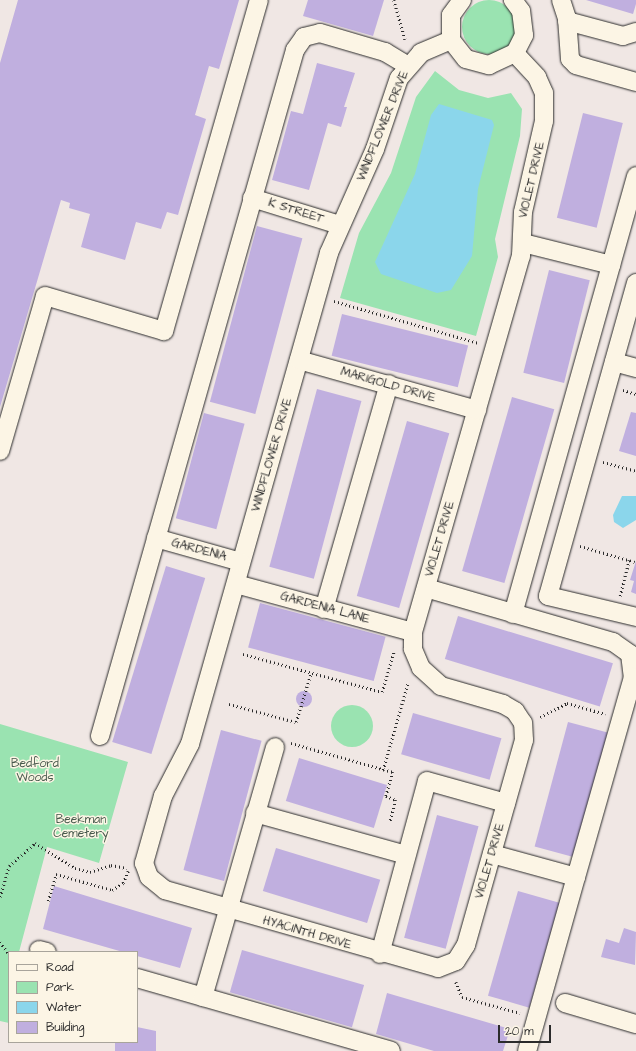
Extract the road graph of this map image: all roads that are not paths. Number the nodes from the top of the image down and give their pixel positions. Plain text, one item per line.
1 (259, 0) edge
2 (462, 0) edge
3 (513, 0) edge
4 (561, 0) edge
5 (567, 21) junction
6 (636, 32) edge
7 (451, 40) junction
8 (515, 54) junction
9 (407, 65) junction
10 (636, 82) edge
11 (636, 176) edge
12 (252, 198) junction
13 (340, 225) junction
14 (523, 242) junction
15 (611, 265) junction
16 (636, 283) edge
17 (633, 306) edge
18 (299, 360) junction
19 (614, 362) junction
20 (636, 368) edge
21 (389, 384) junction
22 (477, 410) junction
23 (0, 450) edge
24 (156, 538) junction
25 (241, 562) junction
26 (236, 584) junction
27 (426, 588) junction
28 (324, 609) junction
29 (513, 614) junction
30 (636, 617) edge
31 (413, 632) junction
32 (100, 736) dead end
33 (283, 745) road end
34 (506, 803) junction
35 (256, 813) junction
36 (492, 854) junction
37 (406, 855) junction
38 (576, 877) junction
39 (165, 890) joint
40 (228, 910) junction
41 (380, 954) junction
42 (450, 966) joint
43 (138, 978) edge
44 (203, 997) junction
45 (565, 1003) dead end
46 (636, 1024) edge
47 (391, 1051) edge
48 (527, 1051) edge

1 - 23 street
2 - 7 street
3 - 8 street
4 - 5 street
5 - 6 street
5 - 10 street
7 - 8 street
7 - 9 street, WINDFLOWER DRIVE
8 - 14 street, VIOLET DRIVE
9 - 12 street
9 - 13 street, WINDFLOWER DRIVE
11 - 15 street
12 - 13 street, K STREET
12 - 24 street
13 - 18 street, WINDFLOWER DRIVE
14 - 15 street
14 - 22 street, VIOLET DRIVE
15 - 29 street
16 - 17 street
17 - 19 street
18 - 21 street, MARIGOLD DRIVE
18 - 25 street, WINDFLOWER DRIVE
19 - 20 street
19 - 30 street
21 - 22 street, MARIGOLD DRIVE
21 - 28 street
22 - 27 street, VIOLET DRIVE
24 - 25 street, GARDENIA
24 - 32 street
25 - 26 street, WINDFLOWER DRIVE
26 - 28 street, GARDENIA LANE
26 - 39 street, WINDFLOWER DRIVE
27 - 29 street
27 - 31 street, VIOLET DRIVE
28 - 31 street, GARDENIA LANE
29 - 38 street
31 - 34 street, VIOLET DRIVE
33 - 35 street
34 - 36 street, VIOLET DRIVE
34 - 37 street
35 - 37 street
35 - 40 street
36 - 38 street
36 - 42 street, VIOLET DRIVE
37 - 41 street
38 - 48 street
39 - 40 street, HYACINTH DRIVE
40 - 41 street, HYACINTH DRIVE
40 - 44 street
41 - 42 street, HYACINTH DRIVE
43 - 44 street
44 - 47 street
45 - 46 street

